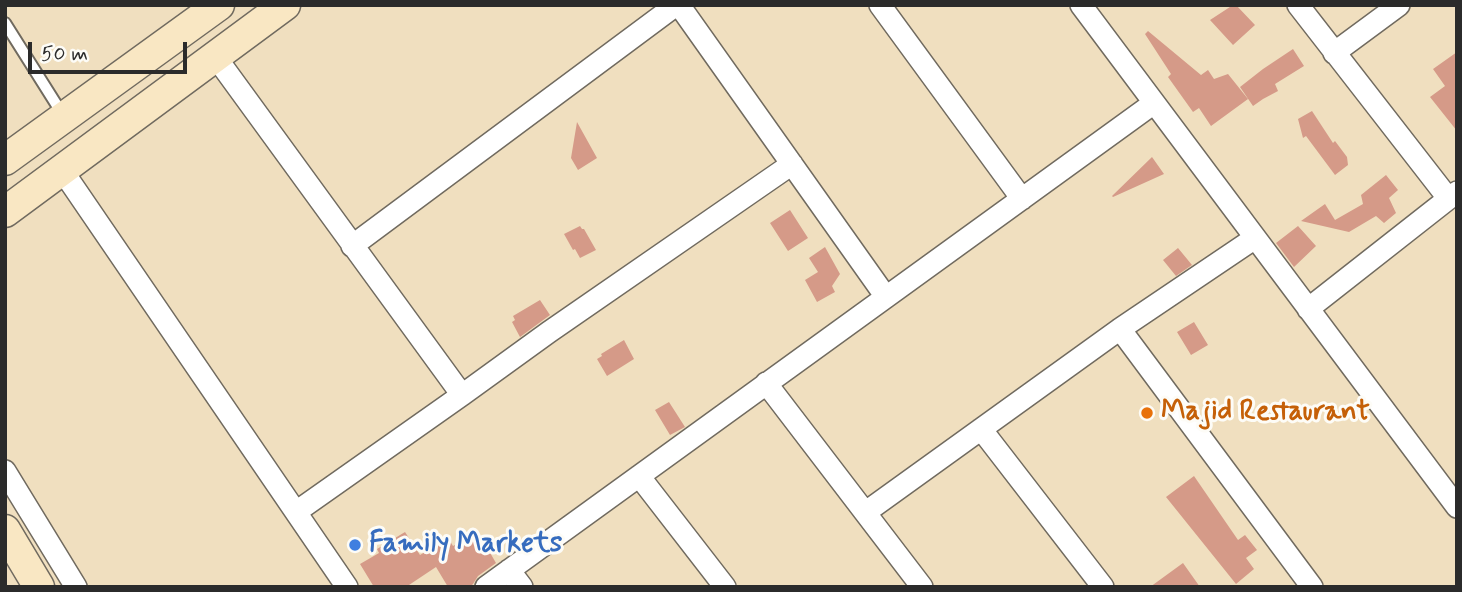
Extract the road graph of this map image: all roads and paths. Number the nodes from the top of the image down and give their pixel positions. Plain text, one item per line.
1 (219, 5) edge
2 (285, 5) edge
3 (678, 5) edge
4 (880, 5) edge
5 (1081, 5) edge
6 (1298, 5) edge
7 (1399, 5) edge
8 (5, 23) edge
9 (1334, 53) junction
10 (215, 56) junction
11 (1154, 103) junction
12 (64, 117) junction
13 (5, 160) edge
14 (792, 164) junction
15 (62, 170) junction
16 (1452, 195) edge
17 (1023, 199) junction
18 (5, 212) edge
19 (1255, 238) junction
20 (352, 246) junction
21 (886, 297) junction
22 (1308, 309) junction
23 (1120, 330) junction
24 (766, 383) junction
25 (462, 395) junction
26 (981, 429) junction
27 (5, 471) edge
28 (639, 476) junction
29 (1457, 508) edge
30 (296, 512) junction
31 (866, 512) junction
32 (5, 530) edge
33 (516, 578) edge
34 (39, 587) edge
35 (76, 587) edge
36 (346, 587) edge
37 (486, 587) edge
38 (725, 587) edge
39 (922, 587) edge
40 (1103, 587) edge
41 (1312, 587) edge

1 - 12 street
2 - 10 street
3 - 14 street
3 - 20 street
4 - 17 street
5 - 11 street
6 - 9 street
7 - 9 street
8 - 12 lane
9 - 16 street
10 - 15 street
10 - 20 street
11 - 17 street
11 - 19 street
12 - 13 street
14 - 21 street
14 - 25 street
15 - 18 street
15 - 30 street
16 - 22 street
17 - 21 street
19 - 22 street
19 - 23 street
20 - 25 street
21 - 24 street
22 - 29 street
23 - 26 street
23 - 41 street
24 - 28 street
24 - 31 street
25 - 30 street
26 - 31 street
26 - 40 street
27 - 35 street
28 - 33 street
28 - 38 street
30 - 36 street
31 - 39 street
32 - 34 street
33 - 37 street

